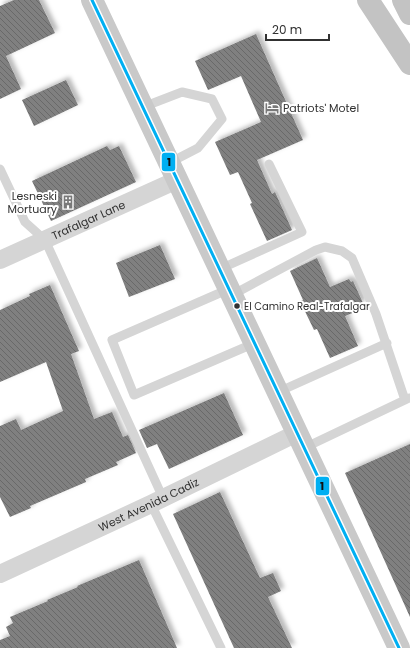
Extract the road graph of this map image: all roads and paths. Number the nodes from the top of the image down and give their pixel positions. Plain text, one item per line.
1 (92, 0) edge
2 (368, 0) edge
3 (403, 0) edge
4 (410, 14) edge
5 (410, 64) edge
6 (143, 107) junction
7 (269, 164) dead end
8 (0, 169) edge
9 (173, 171) junction
10 (45, 240) junction
11 (0, 260) edge
12 (220, 269) junction
13 (230, 292) junction
14 (254, 343) junction
15 (387, 343) junction
16 (278, 392) junction
17 (407, 399) edge
18 (300, 441) junction
19 (157, 501) junction
20 (0, 574) edge
21 (221, 648) edge
22 (398, 648) edge

1 - 6 main road
2 - 5 highway
3 - 4 highway
6 - 9 main road
6 - 9 lane
7 - 12 lane
8 - 10 lane
9 - 10 street, Trafalgar Lane
9 - 12 main road
10 - 11 street, Trafalgar Lane
10 - 19 lane
12 - 13 main road
13 - 14 main road
13 - 14 lane
13 - 15 lane
14 - 16 main road
15 - 16 lane
15 - 17 lane
16 - 18 main road
17 - 18 lane
18 - 19 street, West Avenida Cadiz
18 - 22 main road
19 - 20 street, West Avenida Cadiz
19 - 21 lane

